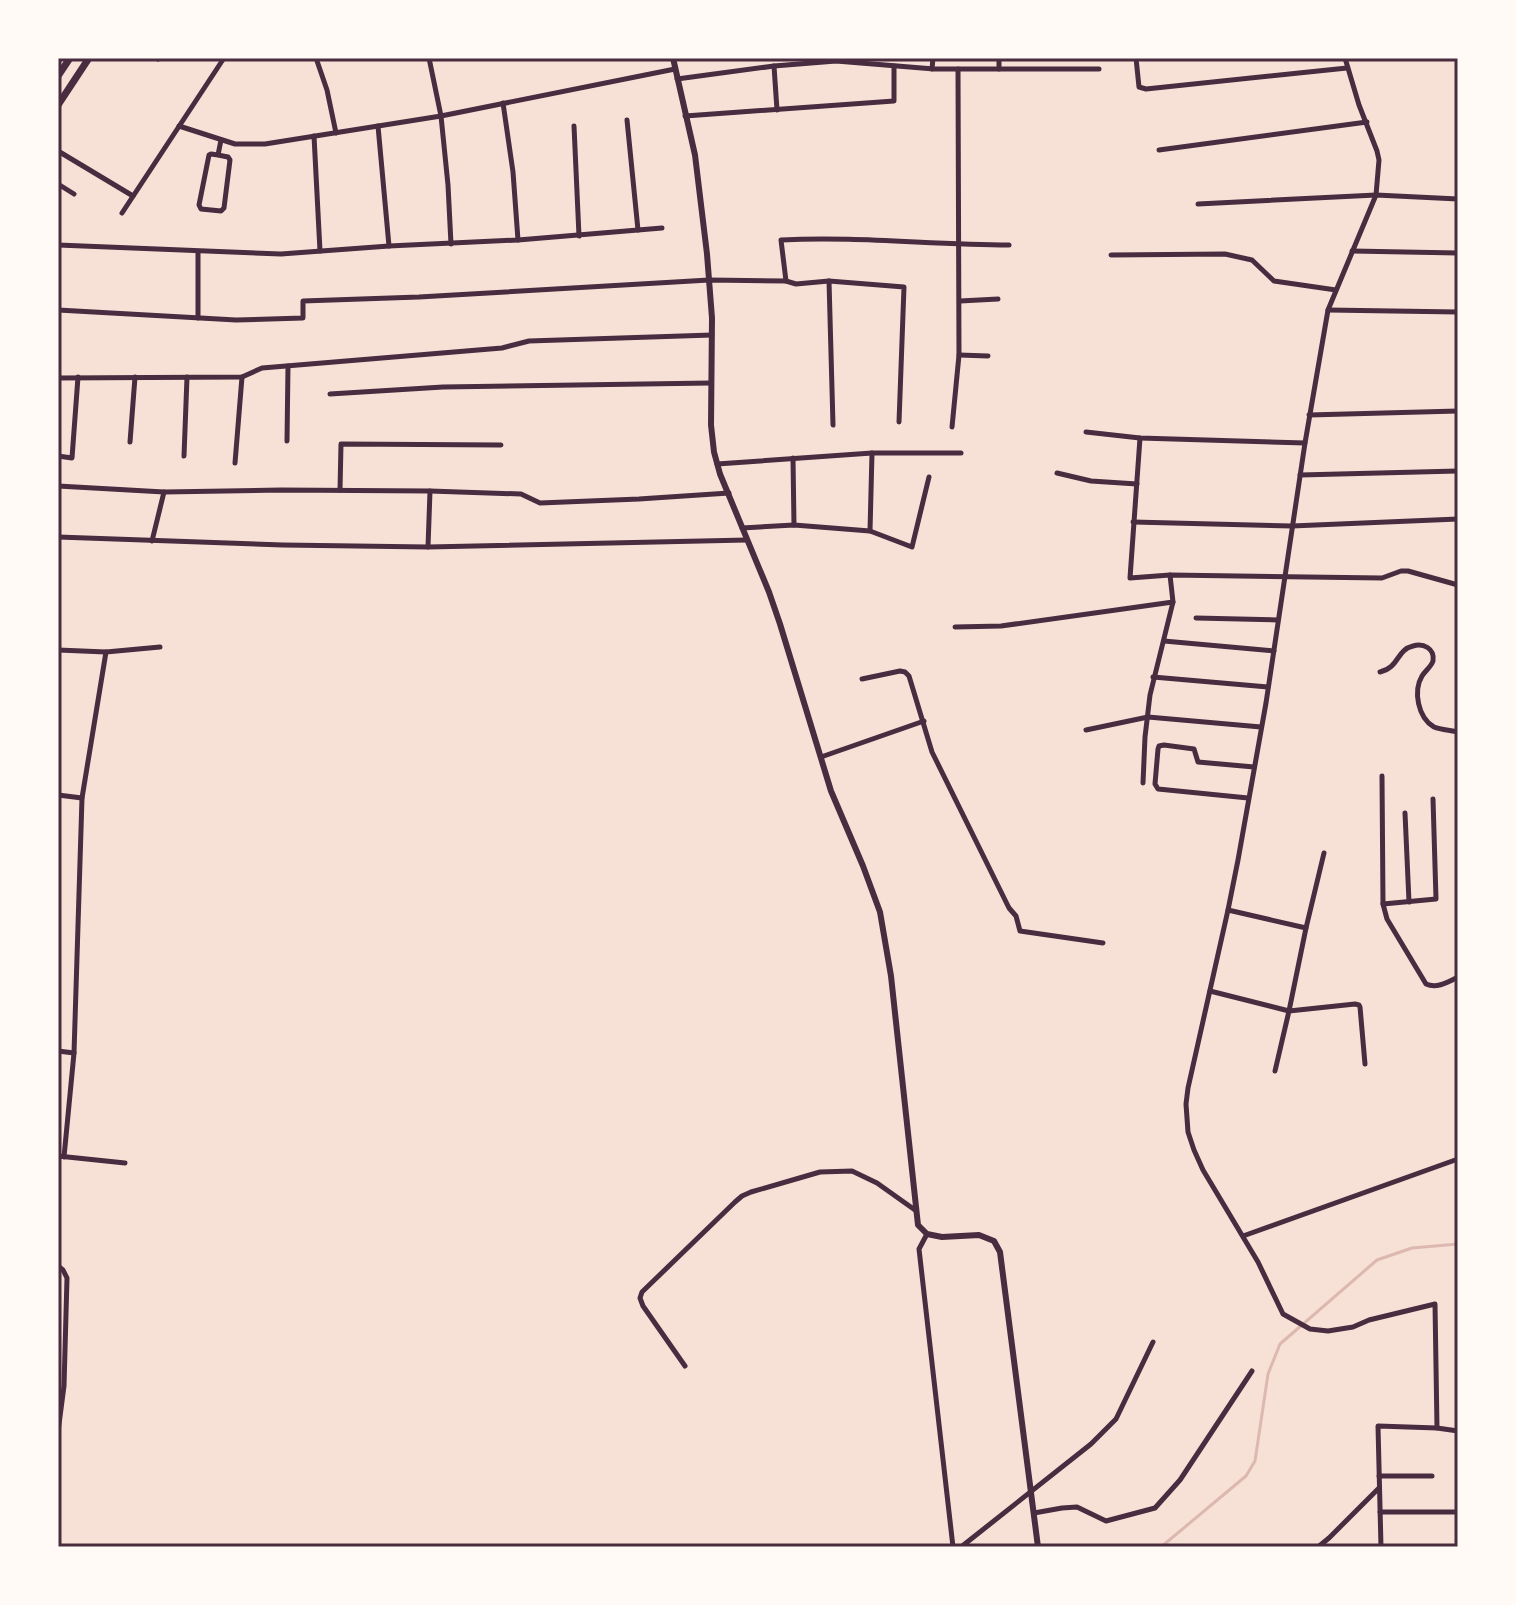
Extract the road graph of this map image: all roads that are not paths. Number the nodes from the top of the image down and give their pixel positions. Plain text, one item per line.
1 (70, 58) edge
2 (89, 58) edge
3 (224, 58) edge
4 (316, 58) edge
5 (429, 58) edge
6 (673, 58) edge
7 (933, 58) edge
8 (999, 58) edge
9 (1136, 58) edge
10 (1345, 58) edge
11 (774, 66) junction
12 (894, 66) junction
13 (1347, 68) junction
14 (675, 69) junction
15 (932, 69) junction
16 (958, 69) junction
17 (999, 69) junction
18 (1099, 69) dead end
19 (58, 76) edge
20 (676, 79) junction
21 (503, 103) junction
22 (58, 105) edge
23 (777, 110) junction
24 (441, 116) junction
25 (685, 116) junction
26 (627, 120) dead end
27 (1367, 122) junction
28 (179, 126) junction
29 (378, 126) junction
30 (574, 126) dead end
31 (336, 133) junction
32 (314, 136) junction
33 (221, 140) junction
34 (1159, 150) dead end
35 (58, 151) edge
36 (218, 155) junction
37 (58, 184) edge
38 (74, 194) dead end
39 (1376, 195) junction
40 (133, 196) junction
41 (1458, 199) edge
42 (1198, 204) dead end
43 (122, 213) dead end
44 (662, 228) dead end
45 (638, 230) junction
46 (579, 236) junction
47 (518, 240) junction
48 (451, 244) junction
49 (58, 245) edge
50 (960, 245) junction
51 (1009, 245) dead end
52 (389, 246) junction
53 (320, 251) junction
54 (1352, 251) junction
55 (198, 252) junction
56 (1458, 253) edge
57 (1111, 255) dead end
58 (709, 280) junction
59 (786, 281) junction
60 (829, 281) junction
61 (1336, 290) junction
62 (998, 299) dead end
63 (960, 301) junction
64 (58, 310) edge
65 (1328, 310) junction
66 (1458, 312) edge
67 (198, 318) junction
68 (712, 335) junction
69 (959, 355) junction
70 (988, 356) dead end
71 (288, 366) junction
72 (78, 377) junction
73 (135, 377) junction
74 (187, 377) junction
75 (242, 377) junction
76 (58, 378) edge
77 (711, 383) junction
78 (330, 394) dead end
79 (1458, 411) edge
80 (1309, 415) junction
81 (899, 422) dead end
82 (833, 425) dead end
83 (952, 427) dead end
84 (1086, 432) dead end
85 (1140, 438) junction
86 (287, 441) dead end
87 (130, 442) dead end
88 (1305, 443) junction
89 (501, 445) dead end
90 (872, 453) junction
91 (961, 453) dead end
92 (58, 456) edge
93 (184, 456) dead end
94 (793, 458) junction
95 (235, 463) dead end
96 (717, 464) junction
97 (1458, 471) edge
98 (1057, 473) dead end
99 (1300, 475) junction
100 (929, 477) dead end
101 (1137, 484) junction
102 (58, 486) edge
103 (340, 490) junction
104 (430, 491) junction
105 (164, 492) junction
106 (729, 493) junction
107 (1458, 519) edge
108 (1133, 522) junction
109 (794, 525) junction
110 (1292, 526) junction
111 (742, 528) junction
112 (870, 531) junction
113 (58, 537) edge
114 (747, 540) junction
115 (152, 541) junction
116 (428, 547) junction
117 (1170, 575) junction
118 (1284, 576) junction
119 (1458, 585) edge
120 (1173, 602) junction
121 (1196, 618) dead end
122 (1278, 620) junction
123 (955, 627) dead end
124 (1164, 641) junction
125 (160, 647) dead end
126 (58, 650) edge
127 (1274, 651) junction
128 (106, 652) junction
129 (1380, 672) dead end
130 (1153, 677) junction
131 (862, 679) dead end
132 (1268, 687) junction
133 (1148, 717) junction
134 (924, 721) junction
135 (1261, 727) junction
136 (1086, 730) dead end
137 (1458, 732) edge
138 (821, 757) junction
139 (1254, 767) junction
140 (1382, 776) dead end
141 (1143, 783) dead end
142 (58, 795) edge
143 (82, 798) junction
144 (1248, 798) junction
145 (1433, 799) dead end
146 (1405, 813) dead end
147 (1324, 853) dead end
148 (1409, 902) junction
149 (1383, 904) junction
150 (1228, 910) junction
151 (1306, 928) junction
152 (1103, 943) dead end
153 (1458, 977) edge
154 (1210, 991) junction
155 (1289, 1011) junction
156 (58, 1051) edge
157 (74, 1053) junction
158 (1365, 1064) dead end
159 (1275, 1071) dead end
160 (61, 1156) edge
161 (1458, 1159) edge
162 (125, 1163) dead end
163 (915, 1210) junction
164 (927, 1234) junction
165 (1243, 1236) junction
166 (58, 1266) edge
167 (1153, 1342) dead end
168 (685, 1366) dead end
169 (1252, 1371) dead end
170 (61, 1385) edge
171 (1437, 1428) junction
172 (1458, 1431) edge
173 (58, 1432) edge
174 (1379, 1476) junction
175 (1432, 1476) dead end
176 (1379, 1488) junction
177 (1031, 1492) junction
178 (1380, 1512) junction
179 (1458, 1512) edge
180 (1034, 1513) junction
181 (953, 1547) edge
182 (961, 1547) edge
183 (1038, 1547) edge
184 (1318, 1547) edge
185 (1381, 1547) edge

1 - 19 main road
2 - 22 main road
3 - 28 street
4 - 31 street
5 - 24 street
6 - 14 street
7 - 15 street
8 - 17 street
9 - 13 street
10 - 13 street
11 - 12 street
11 - 20 street
11 - 23 street
12 - 15 street
12 - 23 street
13 - 27 street
14 - 20 street
14 - 21 street
15 - 16 street
16 - 17 street
16 - 50 street
17 - 18 street
20 - 25 street
21 - 24 street
21 - 47 street
23 - 25 street
24 - 29 street
24 - 48 street
25 - 58 street
26 - 45 street
27 - 34 street
27 - 39 street
28 - 33 street
28 - 40 street
29 - 31 street
29 - 52 street
30 - 46 street
31 - 32 street
32 - 33 street
32 - 53 street
33 - 36 street
35 - 40 street
36 - 36 street
37 - 38 street
39 - 41 street
39 - 42 street
39 - 54 street
40 - 43 street
44 - 45 street
45 - 46 street
46 - 47 street
47 - 48 street
48 - 52 street
49 - 55 street
50 - 51 street
50 - 59 street
50 - 63 street
52 - 53 street
53 - 55 street
54 - 56 street
54 - 61 street
55 - 67 street
57 - 61 street
58 - 59 street
58 - 67 street
58 - 68 street
59 - 60 street
60 - 81 street
60 - 82 street
61 - 65 street
62 - 63 street
63 - 69 street
64 - 67 street
65 - 66 street
65 - 80 street
68 - 71 street
68 - 77 street
69 - 70 street
69 - 83 street
71 - 75 street
71 - 86 street
72 - 73 street
72 - 76 street
72 - 92 street
73 - 74 street
73 - 87 street
74 - 75 street
74 - 93 street
75 - 95 street
77 - 78 street
77 - 96 street
79 - 80 street
80 - 88 street
84 - 85 street
85 - 88 street
85 - 101 street
88 - 99 street
89 - 103 street
90 - 91 street
90 - 94 street
90 - 112 street
94 - 96 street
94 - 109 street
96 - 106 street
97 - 99 street
98 - 101 street
99 - 110 street
100 - 112 street
101 - 108 street
102 - 105 street
103 - 104 street
103 - 105 street
104 - 106 street
104 - 116 street
105 - 115 street
106 - 111 street
107 - 110 street
108 - 110 street
108 - 117 street
109 - 111 street
109 - 112 street
110 - 118 street
111 - 114 street
113 - 115 street
114 - 116 street
114 - 138 street
115 - 116 street
117 - 118 street
117 - 120 street
118 - 119 street
118 - 122 street
120 - 123 street
120 - 124 street
121 - 122 street
122 - 127 street
124 - 127 street
124 - 130 street
125 - 128 street
126 - 128 street
127 - 132 street
128 - 143 street
129 - 137 street
130 - 132 street
130 - 133 street
131 - 134 street
132 - 135 street
133 - 135 street
133 - 136 street
133 - 141 street
134 - 138 street
134 - 152 street
135 - 139 street
138 - 163 street
139 - 144 street
139 - 144 street
140 - 149 street
142 - 143 street
143 - 157 street
144 - 150 street
145 - 148 street
146 - 148 street
147 - 151 street
148 - 149 street
149 - 153 street
150 - 151 street
150 - 154 street
151 - 155 street
154 - 155 street
154 - 165 street
155 - 158 street
155 - 159 street
156 - 157 street
157 - 160 street
160 - 162 street
161 - 165 street
163 - 164 street
163 - 168 street
164 - 177 street
164 - 181 street
165 - 171 street
166 - 170 street
167 - 177 street
169 - 180 street
170 - 173 street
171 - 172 street
171 - 174 street
174 - 175 street
174 - 176 street
176 - 178 street
176 - 184 street
177 - 180 street
177 - 182 street
178 - 179 street
178 - 185 street
180 - 183 street

